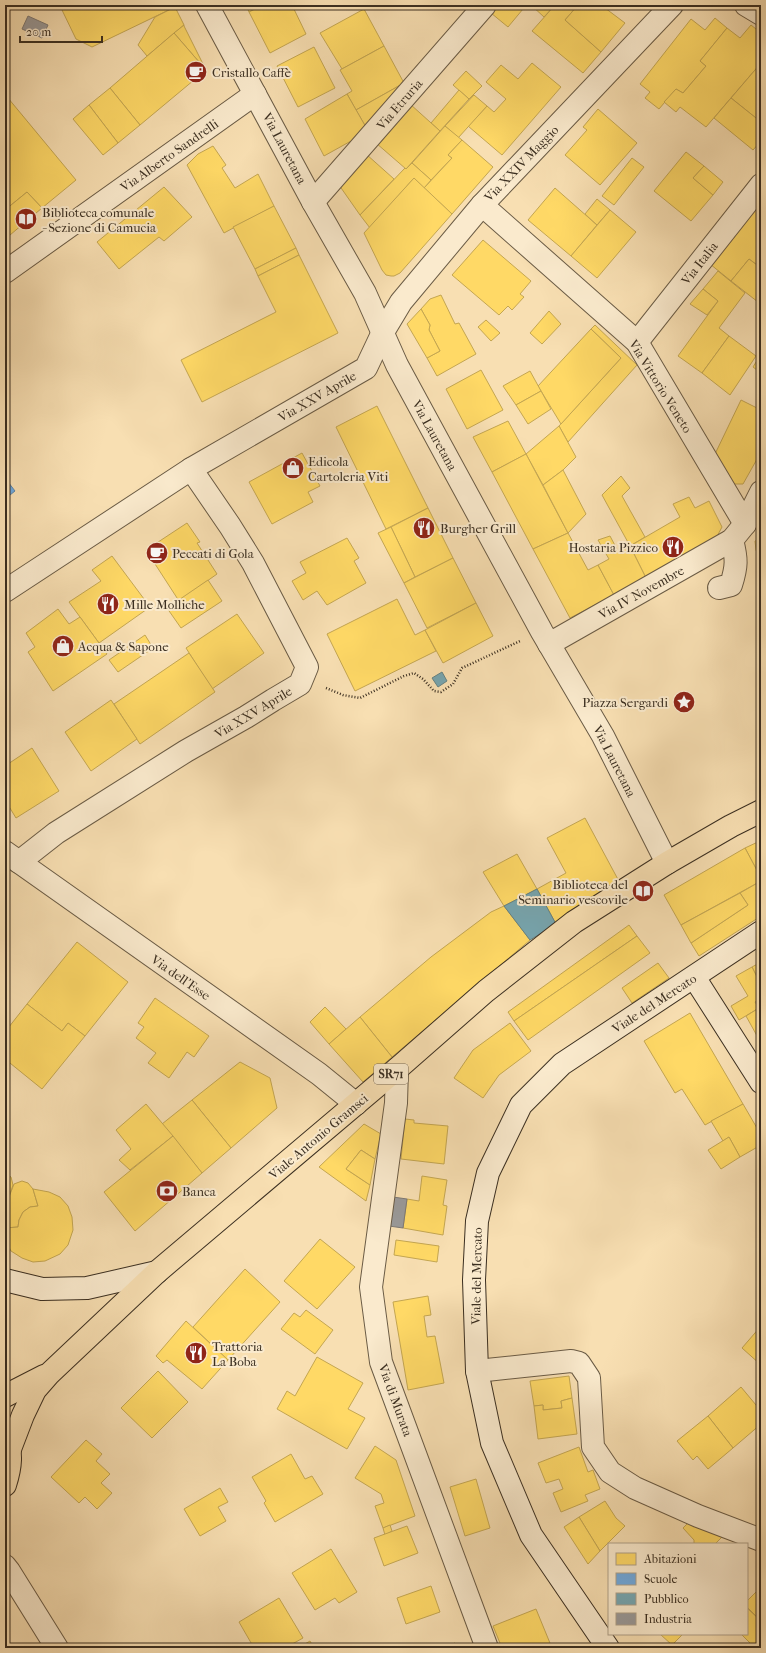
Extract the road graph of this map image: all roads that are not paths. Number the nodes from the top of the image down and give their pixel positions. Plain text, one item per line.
1 (207, 5) edge
2 (485, 5) edge
3 (672, 5) edge
4 (746, 5) edge
5 (761, 14) edge
6 (255, 94) junction
7 (761, 184) edge
8 (313, 202) junction
9 (482, 205) junction
10 (5, 272) edge
11 (383, 332) junction
12 (637, 342) junction
13 (191, 469) junction
14 (761, 492) edge
15 (738, 532) junction
16 (719, 588) dead end
17 (5, 591) edge
18 (546, 638) junction
19 (761, 811) edge
20 (12, 857) edge
21 (667, 863) junction
22 (761, 932) edge
23 (694, 977) junction
24 (397, 1069) junction
25 (761, 1082) edge
26 (356, 1104) junction
27 (157, 1272) junction
28 (5, 1280) edge
29 (477, 1371) junction
30 (49, 1374) junction
31 (5, 1396) edge
32 (8, 1441) edge
33 (5, 1485) edge
34 (761, 1540) edge
35 (5, 1549) edge
36 (7, 1569) edge
37 (57, 1648) edge
38 (488, 1648) edge
39 (608, 1648) edge

1 - 6 street, Via Lauretana
2 - 8 street, Via Etruria
3 - 9 street, Via XXIV Maggio
4 - 5 street
6 - 8 street, Via Lauretana
6 - 10 street, Via Alberto Sandrelli
7 - 12 street, Via Italia
8 - 11 street, Via Lauretana
9 - 11 street, Via XXIV Maggio
9 - 12 street, Via Vittorio Veneto
11 - 13 street, Via XXV Aprile
11 - 18 street, Via Lauretana
12 - 15 street, Via Vittorio Veneto
13 - 17 street, Via XXV Aprile
13 - 20 street, Via XXV Aprile
14 - 15 street
15 - 16 street
15 - 18 street, Via IV Novembre
18 - 21 street, Via Lauretana
19 - 21 main road, Viale Antonio Gramsci / SR71
20 - 26 street, Via dell'Esse
21 - 24 main road, Viale Antonio Gramsci / SR71
22 - 23 street, Viale del Mercato
23 - 25 street
23 - 29 street, Viale del Mercato
24 - 26 main road, Viale Antonio Gramsci / SR71
24 - 38 street, Via di Murata
26 - 27 main road, Viale Antonio Gramsci / SR71
27 - 28 street
27 - 30 main road, Viale Antonio Gramsci / SR71
29 - 34 street
29 - 39 street, Viale del Mercato
30 - 31 main road, Viale Antonio Gramsci / SR71
30 - 32 main road, Viale Antonio Gramsci / SR71
32 - 33 main road, Viale Antonio Gramsci / SR71
35 - 36 street
36 - 37 street

